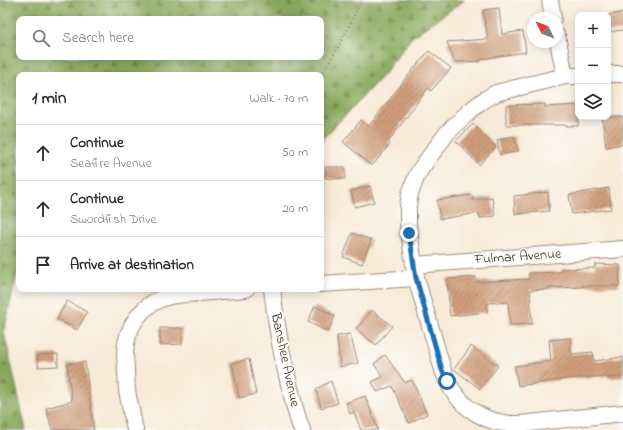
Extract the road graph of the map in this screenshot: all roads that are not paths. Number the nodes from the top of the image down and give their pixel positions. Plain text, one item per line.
1 (550, 0) edge
2 (553, 12) edge
3 (561, 48) edge
4 (611, 74) edge
5 (623, 74) edge
6 (571, 76) edge
7 (623, 249) edge
8 (415, 272) junction
9 (324, 284) edge
10 (213, 292) edge
11 (272, 292) edge
12 (623, 413) edge
13 (136, 430) edge
14 (302, 430) edge

1 - 2 street
3 - 6 street
4 - 5 street
6 - 8 street
7 - 8 street, Fulmar Avenue
8 - 9 street, Fulmar Avenue
8 - 12 street
10 - 13 street
11 - 14 street, Banshee Avenue

